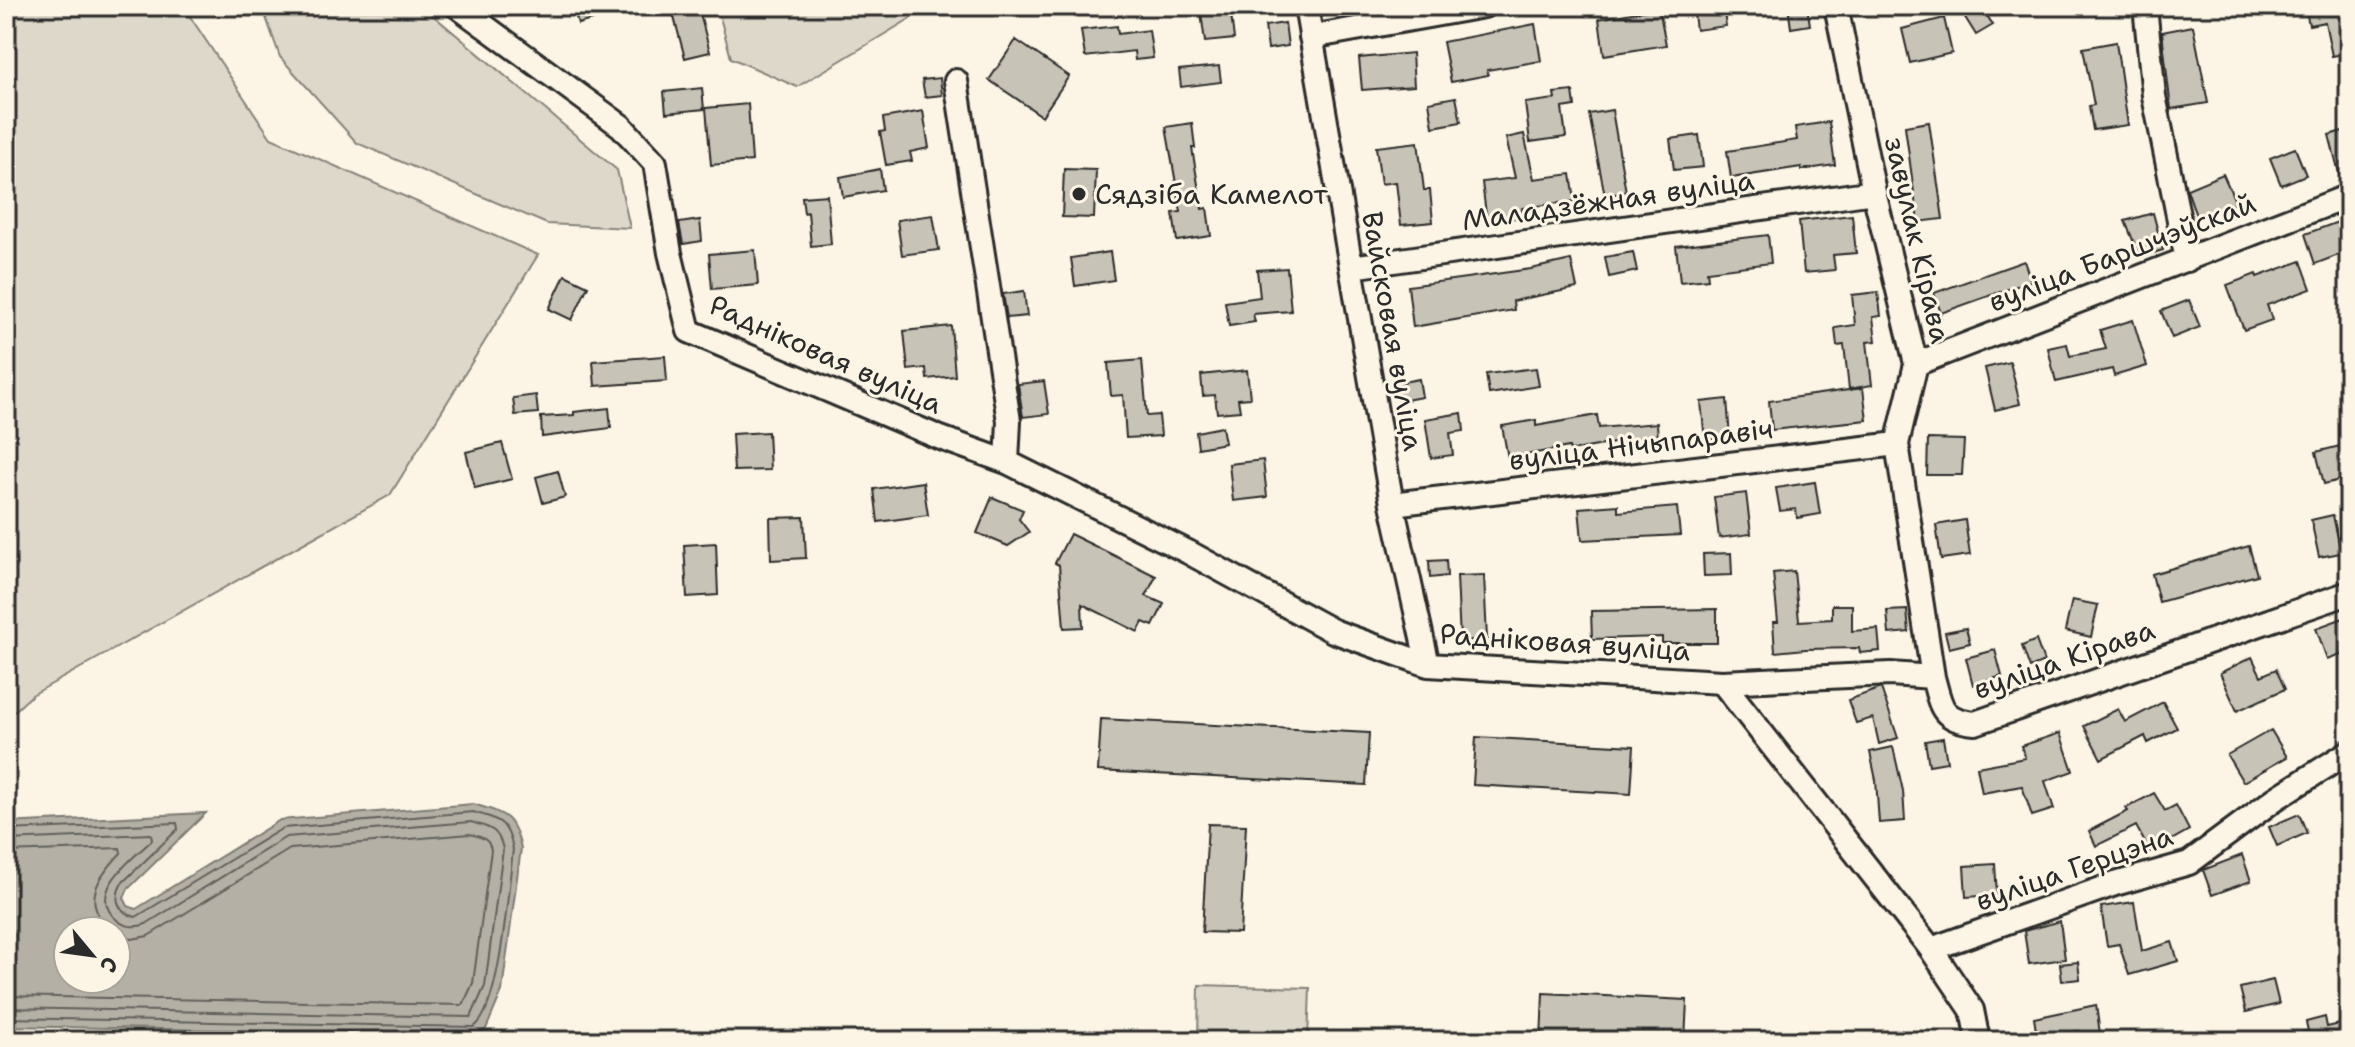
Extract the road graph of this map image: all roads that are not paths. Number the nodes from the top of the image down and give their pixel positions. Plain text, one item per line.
1 (457, 6) edge
2 (1306, 6) edge
3 (1484, 6) edge
4 (1836, 6) edge
5 (2145, 6) edge
6 (1311, 37) junction
7 (956, 81) dead end
8 (1874, 192) junction
9 (2349, 196) edge
10 (2187, 260) junction
11 (1352, 267) junction
12 (1916, 364) junction
13 (1897, 444) junction
14 (1007, 462) junction
15 (1392, 504) junction
16 (2349, 593) edge
17 (1428, 665) junction
18 (1933, 677) junction
19 (1722, 682) junction
20 (2349, 752) edge
21 (1931, 949) junction
22 (1978, 1041) edge

1 - 14 street, Радніковая вуліца
2 - 6 street, Вайсковая вуліца
3 - 6 street
4 - 8 street, завулак Кірава
5 - 10 street
6 - 11 street, Вайсковая вуліца
7 - 14 street
8 - 11 street, Маладзёжная вуліца
8 - 12 street, завулак Кірава
9 - 10 street, вуліца Баршчэўскай
10 - 12 street, вуліца Баршчэўскай
11 - 15 street, Вайсковая вуліца
12 - 13 street, завулак Кірава
13 - 15 street, вуліца Нічыпаравіч
13 - 18 street, завулак Кірава
14 - 17 street, Радніковая вуліца
15 - 17 street, Вайсковая вуліца
16 - 18 street, вуліца Кірава
17 - 19 street, Радніковая вуліца
18 - 19 street, вуліца Кірава
19 - 21 street, Радніковая вуліца
20 - 21 street, вуліца Герцэна
21 - 22 street, Радніковая вуліца

